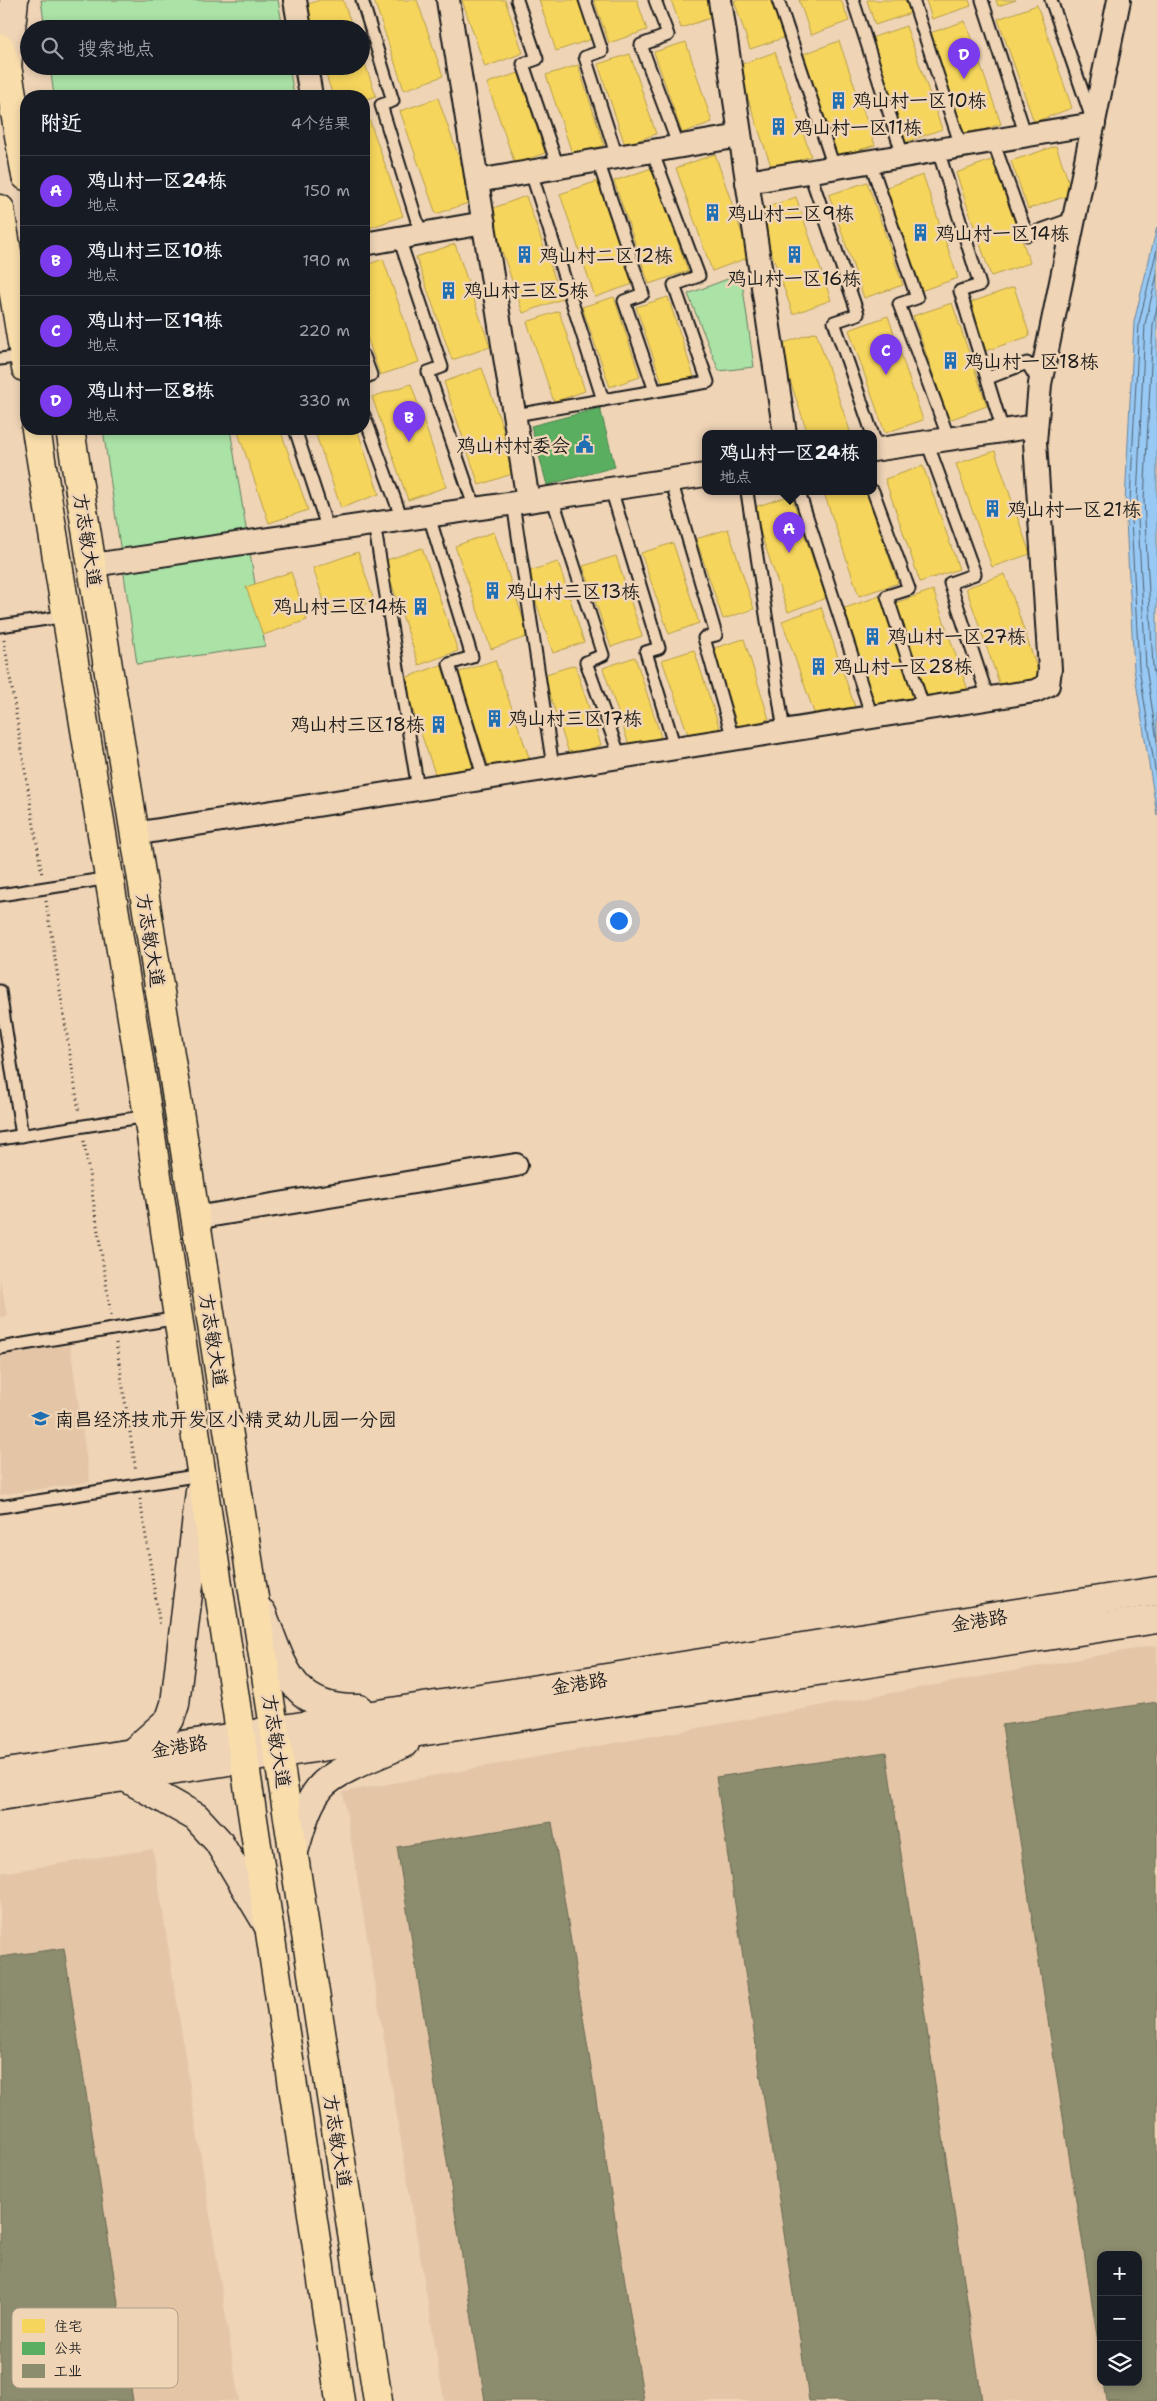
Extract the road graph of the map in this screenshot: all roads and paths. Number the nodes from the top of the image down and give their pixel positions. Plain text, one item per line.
1 (14, 0) edge
2 (295, 0) edge
3 (362, 0) edge
4 (448, 0) edge
5 (517, 0) edge
6 (585, 0) edge
7 (655, 0) edge
8 (720, 0) edge
9 (778, 0) edge
10 (853, 0) edge
11 (913, 0) edge
12 (982, 0) edge
13 (1051, 0) edge
14 (1119, 0) edge
15 (298, 20) edge
16 (368, 20) edge
17 (370, 26) edge
18 (4, 57) edge
19 (308, 75) edge
20 (310, 90) edge
21 (1094, 124) junction
22 (740, 136) junction
23 (1026, 136) junction
24 (993, 141) junction
25 (20, 144) edge
26 (961, 146) junction
27 (679, 147) junction
28 (938, 150) junction
29 (652, 151) junction
30 (903, 156) junction
31 (608, 159) junction
32 (870, 161) junction
33 (558, 167) junction
34 (834, 167) junction
35 (809, 171) junction
36 (531, 172) junction
37 (477, 181) junction
38 (747, 182) junction
39 (0, 209) edge
40 (1074, 218) junction
41 (484, 223) junction
42 (410, 236) junction
43 (370, 243) edge
44 (17, 361) edge
45 (988, 378) junction
46 (1040, 384) junction
47 (655, 391) junction
48 (603, 400) junction
49 (514, 415) junction
50 (1036, 426) junction
51 (784, 430) edge
52 (869, 430) edge
53 (370, 431) edge
54 (1003, 431) junction
55 (37, 435) edge
56 (71, 435) edge
57 (297, 435) edge
58 (949, 439) junction
59 (927, 442) junction
60 (877, 450) edge
61 (702, 475) edge
62 (671, 480) junction
63 (612, 489) junction
64 (747, 495) edge
65 (799, 495) edge
66 (874, 495) edge
67 (552, 497) junction
68 (520, 502) junction
69 (475, 509) junction
70 (429, 516) junction
71 (402, 519) junction
72 (374, 523) junction
73 (328, 530) junction
74 (93, 565) junction
75 (67, 616) junction
76 (1, 626) edge
77 (988, 698) junction
78 (924, 709) junction
79 (872, 717) junction
80 (784, 731) junction
81 (734, 739) junction
82 (675, 748) junction
83 (620, 757) junction
84 (553, 767) junction
85 (484, 778) junction
86 (418, 789) junction
87 (134, 834) junction
88 (110, 878) junction
89 (44, 888) junction
90 (0, 895) edge
91 (0, 991) edge
92 (148, 1116) junction
93 (82, 1127) junction
94 (22, 1136) junction
95 (0, 1139) edge
96 (516, 1165) dead end
97 (195, 1218) junction
98 (178, 1318) junction
99 (113, 1329) junction
100 (0, 1348) edge
101 (202, 1475) junction
102 (138, 1485) junction
103 (0, 1507) edge
104 (1157, 1591) edge
105 (254, 1592) junction
106 (1157, 1619) edge
107 (160, 1627) dead end
108 (432, 1718) junction
109 (277, 1742) junction
110 (242, 1747) junction
111 (128, 1765) junction
112 (0, 1774) edge
113 (0, 1796) edge
114 (294, 1852) junction
115 (268, 1925) junction
116 (340, 2401) edge
117 (378, 2401) edge

1 - 18 main road
2 - 15 street
3 - 16 lane
4 - 37 street
5 - 33 lane
6 - 31 lane
7 - 27 lane
8 - 22 street
9 - 34 lane
10 - 30 lane
11 - 26 lane
12 - 23 lane
13 - 21 lane
14 - 21 street
17 - 42 lane
18 - 25 main road
19 - 20 street
21 - 23 street
21 - 40 street
22 - 27 street
22 - 38 street
23 - 24 street
24 - 26 street
24 - 40 lane
26 - 28 street
27 - 29 street
28 - 30 street
28 - 45 lane
29 - 31 street
29 - 47 lane
30 - 32 street
31 - 33 street
31 - 47 lane
32 - 34 street
32 - 58 lane
33 - 36 street
34 - 35 street
35 - 38 street
35 - 52 lane
36 - 37 street
36 - 48 lane
37 - 41 street
38 - 51 street
39 - 44 main road
40 - 46 street
41 - 42 street
41 - 49 street
42 - 43 street
42 - 69 lane
45 - 46 lane
45 - 54 lane
46 - 50 street
47 - 48 lane
48 - 49 lane
49 - 68 street
50 - 54 street
50 - 77 street
53 - 71 lane
54 - 58 street
55 - 75 main road, 方志敏大道
56 - 74 main road, 方志敏大道
57 - 73 lane
58 - 59 street
59 - 60 street
59 - 77 lane
61 - 62 street
62 - 63 street
62 - 81 lane
63 - 67 street
63 - 82 lane
64 - 80 lane
65 - 79 lane
66 - 78 lane
67 - 68 street
67 - 83 lane
68 - 69 street
68 - 84 lane
69 - 70 street
70 - 71 street
70 - 85 lane
71 - 72 street
72 - 73 street
72 - 86 lane
73 - 74 street
74 - 87 main road, 方志敏大道
75 - 76 lane
75 - 88 main road, 方志敏大道
76 - 89 path
77 - 78 street
78 - 79 street
79 - 80 street
80 - 81 street
81 - 82 street
82 - 83 street
83 - 84 street
84 - 85 street
85 - 86 street
86 - 87 street
87 - 97 main road, 方志敏大道
88 - 89 lane
88 - 92 main road, 方志敏大道
89 - 90 lane
89 - 93 path
91 - 94 lane
92 - 93 lane
92 - 98 main road, 方志敏大道
93 - 94 lane
93 - 99 path
94 - 95 lane
96 - 97 street
97 - 105 main road, 方志敏大道
98 - 99 lane
98 - 101 main road, 方志敏大道
99 - 100 lane
99 - 102 path
101 - 102 lane
101 - 110 main road, 方志敏大道
101 - 111 main road
102 - 103 lane
102 - 107 path
104 - 108 main road, 金港路
105 - 108 main road
105 - 109 main road, 方志敏大道
106 - 108 main road, 金港路
108 - 109 main road, 金港路
108 - 114 main road
109 - 110 main road, 金港路
109 - 114 main road, 方志敏大道
110 - 111 main road, 金港路
110 - 115 main road, 方志敏大道
111 - 112 main road, 金港路
111 - 113 main road, 金港路
111 - 115 main road
114 - 117 main road, 方志敏大道
115 - 116 main road, 方志敏大道

